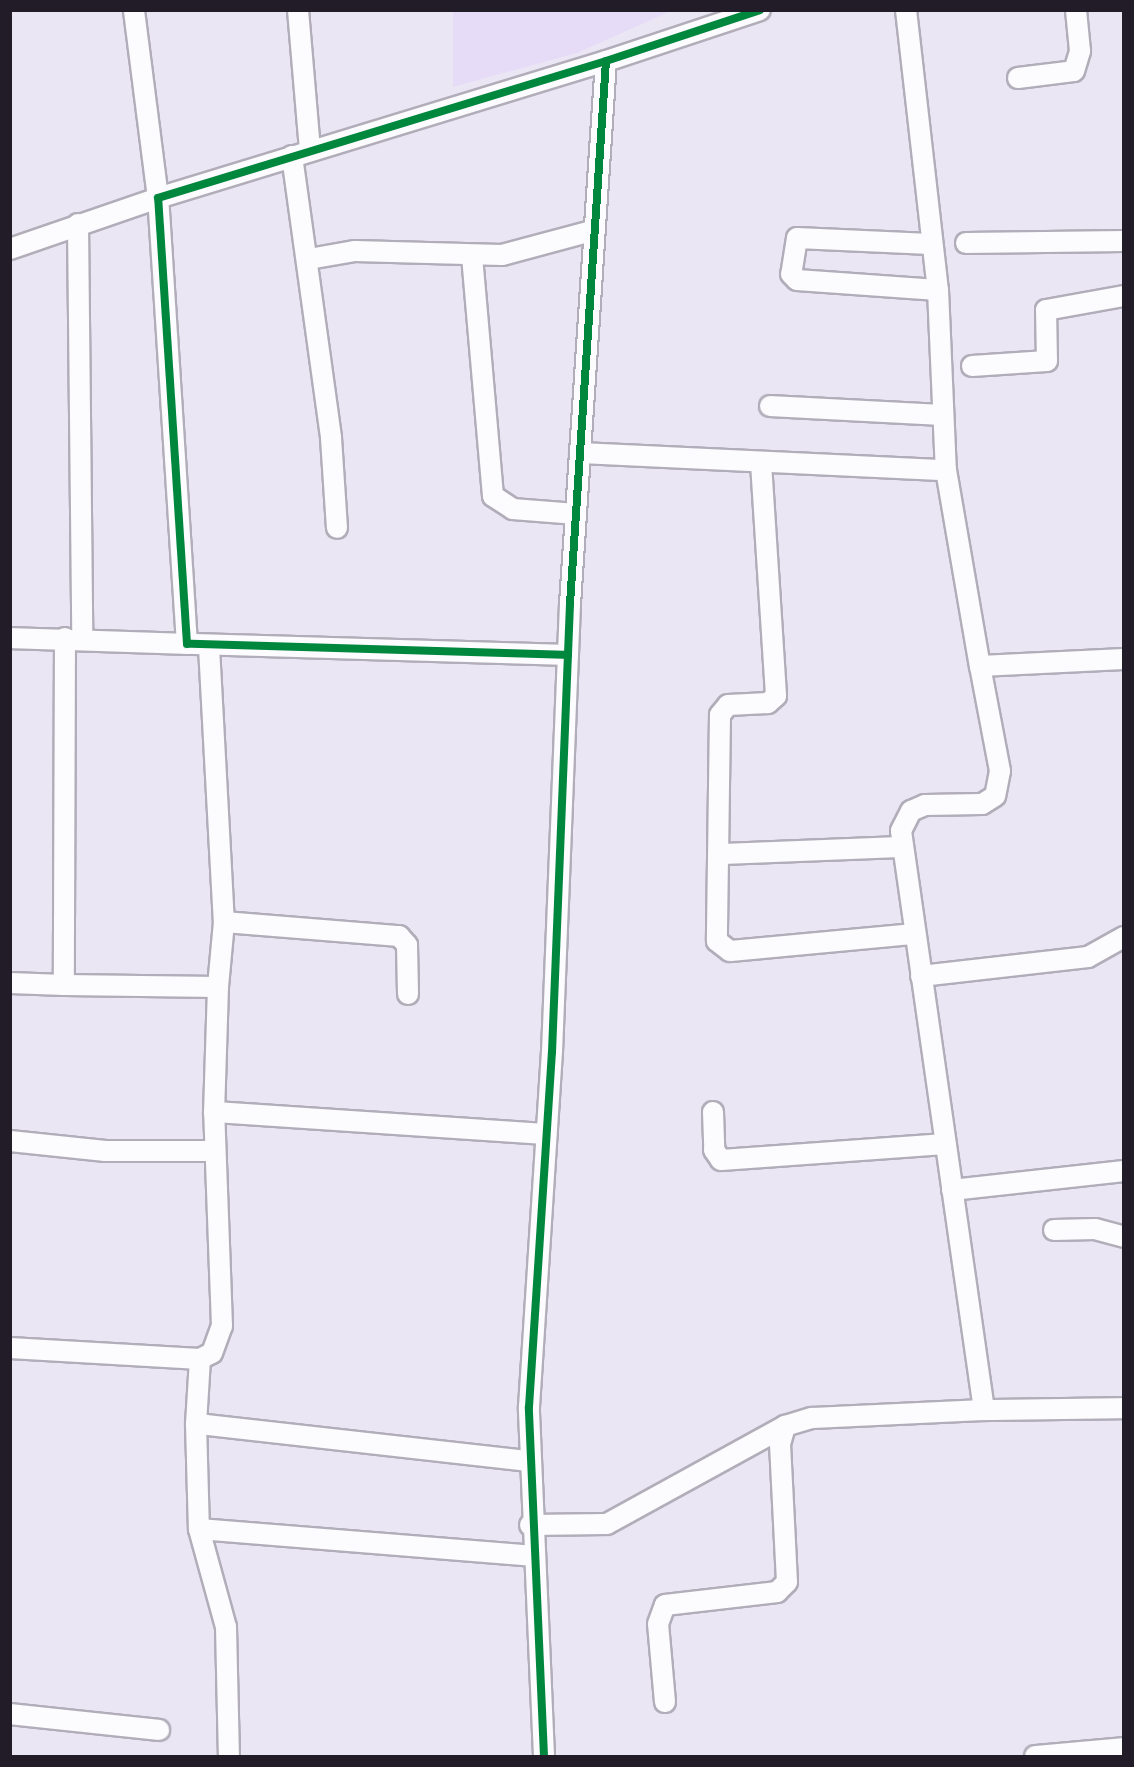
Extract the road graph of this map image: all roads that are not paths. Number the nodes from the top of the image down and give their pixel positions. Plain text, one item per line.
1 (134, 10) edge
2 (298, 10) edge
3 (760, 10) edge
4 (906, 10) edge
5 (1076, 10) edge
6 (606, 62) junction
7 (1018, 78) dead end
8 (301, 153) junction
9 (159, 198) junction
10 (78, 224) junction
11 (595, 230) junction
12 (1124, 241) edge
13 (966, 243) dead end
14 (930, 244) junction
15 (10, 249) edge
16 (472, 256) junction
17 (309, 259) junction
18 (938, 290) junction
19 (1124, 296) edge
20 (972, 366) dead end
21 (770, 406) dead end
22 (942, 415) junction
23 (580, 453) junction
24 (761, 463) junction
25 (946, 470) junction
26 (576, 514) junction
27 (337, 528) dead end
28 (10, 638) edge
29 (73, 638) junction
30 (187, 644) junction
31 (210, 647) junction
32 (568, 655) junction
33 (1124, 659) edge
34 (980, 666) junction
35 (903, 847) junction
36 (720, 854) junction
37 (224, 922) junction
38 (915, 934) junction
39 (1124, 937) edge
40 (921, 976) junction
41 (10, 982) edge
42 (64, 985) junction
43 (218, 987) junction
44 (408, 993) dead end
45 (713, 1112) dead end
46 (213, 1113) junction
47 (546, 1134) junction
48 (10, 1141) edge
49 (945, 1144) junction
50 (213, 1151) junction
51 (1124, 1171) edge
52 (952, 1190) junction
53 (1054, 1230) dead end
54 (1124, 1237) edge
55 (10, 1348) edge
56 (200, 1359) junction
57 (1124, 1408) edge
58 (984, 1410) junction
59 (196, 1424) junction
60 (785, 1426) junction
61 (528, 1461) junction
62 (530, 1525) junction
63 (199, 1529) junction
64 (532, 1556) junction
65 (665, 1702) dead end
66 (10, 1714) edge
67 (159, 1730) dead end
68 (1124, 1748) edge
69 (230, 1756) edge
70 (544, 1756) edge
71 (1035, 1756) edge

1 - 9 street
2 - 8 street
3 - 6 street
4 - 14 street
5 - 7 street
6 - 8 street
6 - 11 street
8 - 9 street
8 - 17 street
9 - 10 street
9 - 30 street
10 - 15 street
10 - 29 street
11 - 16 street
11 - 23 street
12 - 13 street
14 - 18 street
14 - 18 street
16 - 17 street
16 - 26 street
17 - 27 street
18 - 22 street
19 - 20 street
21 - 22 street
22 - 25 street
23 - 24 street
23 - 26 street
24 - 25 street
24 - 36 street
25 - 34 street
26 - 32 street
28 - 29 street
29 - 30 street
29 - 42 street
30 - 31 street
31 - 32 street
31 - 37 street
32 - 47 street
33 - 34 street
34 - 35 street
35 - 36 street
35 - 38 street
36 - 38 street
37 - 43 street
37 - 44 street
38 - 40 street
39 - 40 street
40 - 49 street
41 - 42 street
42 - 43 street
43 - 46 street
45 - 49 street
46 - 47 street
46 - 50 street
47 - 61 street
48 - 50 street
49 - 52 street
50 - 56 street
51 - 52 street
52 - 58 street
53 - 54 street
55 - 56 street
56 - 59 street
57 - 58 street
58 - 60 street
59 - 61 street
59 - 63 street
60 - 62 street
60 - 65 street
61 - 62 street
62 - 64 street
63 - 64 street
63 - 69 street
64 - 70 street
66 - 67 street
68 - 71 street

